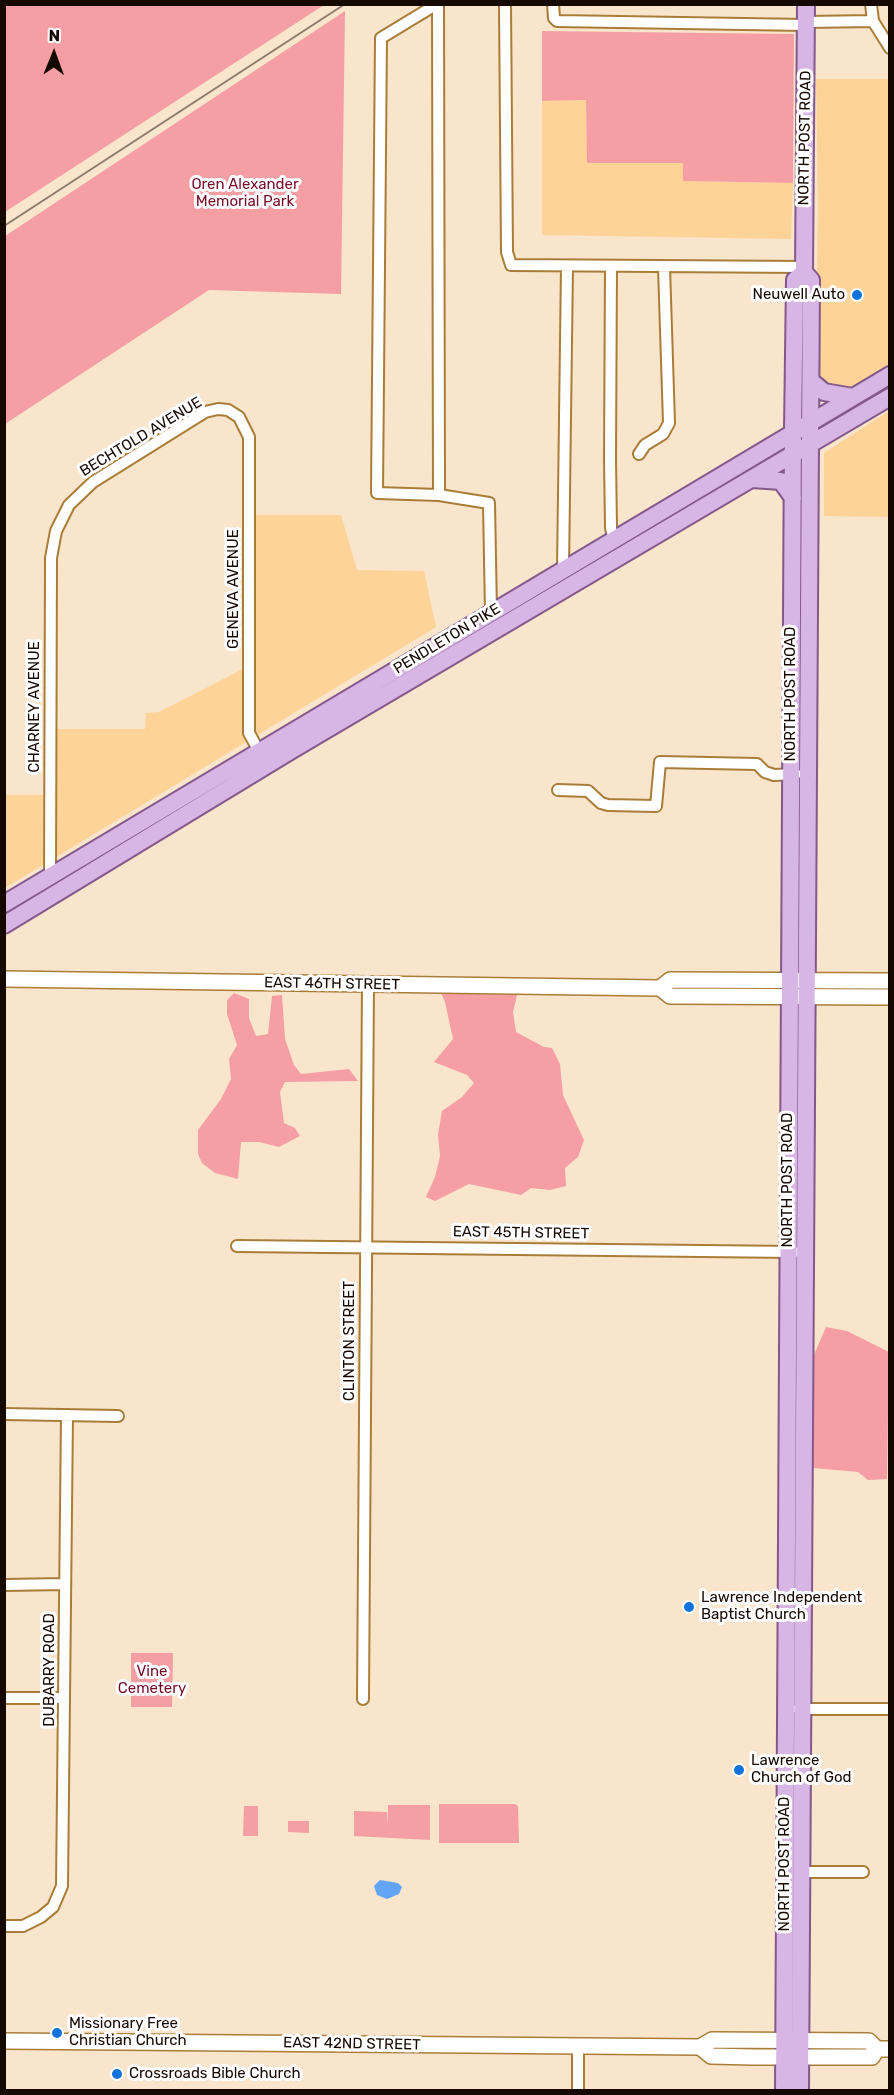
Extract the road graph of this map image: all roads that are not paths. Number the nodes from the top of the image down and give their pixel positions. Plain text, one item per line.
1 (437, 4) edge
2 (504, 4) edge
3 (554, 4) edge
4 (806, 4) edge
5 (872, 4) edge
6 (873, 21) junction
7 (806, 23) junction
8 (890, 48) edge
9 (567, 266) junction
10 (611, 266) junction
11 (664, 267) junction
12 (804, 270) junction
13 (890, 375) edge
14 (811, 381) junction
15 (853, 397) junction
16 (890, 397) edge
17 (234, 413) joint
18 (810, 421) junction
19 (793, 430) junction
20 (810, 443) junction
21 (794, 453) junction
22 (639, 454) dead end
23 (748, 480) junction
24 (439, 495) junction
25 (793, 498) junction
26 (55, 537) joint
27 (614, 540) junction
28 (562, 570) junction
29 (491, 613) junction
30 (258, 751) junction
31 (268, 766) junction
32 (799, 774) junction
33 (558, 790) dead end
34 (50, 877) junction
35 (4, 904) edge
36 (4, 925) edge
37 (4, 979) edge
38 (890, 981) edge
39 (368, 984) junction
40 (797, 989) junction
41 (890, 997) edge
42 (237, 1246) dead end
43 (365, 1246) junction
44 (796, 1252) junction
45 (4, 1414) edge
46 (67, 1415) junction
47 (118, 1416) dead end
48 (65, 1584) junction
49 (4, 1585) edge
50 (4, 1698) edge
51 (64, 1698) junction
52 (363, 1699) dead end
53 (785, 1708) junction
54 (803, 1709) junction
55 (890, 1709) edge
56 (801, 1872) junction
57 (863, 1872) dead end
58 (4, 1926) edge
59 (4, 2041) edge
60 (578, 2046) junction
61 (792, 2049) junction
62 (883, 2049) edge
63 (578, 2091) edge
64 (784, 2091) edge
65 (800, 2091) edge

1 - 24 street
1 - 24 street
2 - 9 street
3 - 7 street
4 - 7 main road, NORTH POST ROAD
5 - 6 street
6 - 7 street
6 - 8 street
7 - 12 main road, NORTH POST ROAD
9 - 10 street
9 - 28 street
10 - 11 street
10 - 27 street
11 - 12 street
11 - 22 street
12 - 14 main road, NORTH POST ROAD
12 - 19 main road, NORTH POST ROAD
13 - 15 main road, PENDLETON PIKE
14 - 15 main road
14 - 18 main road, NORTH POST ROAD
15 - 18 main road, PENDLETON PIKE
16 - 20 main road, PENDLETON PIKE
17 - 26 street, BECHTOLD AVENUE
17 - 30 street, GENEVA AVENUE
18 - 19 main road, PENDLETON PIKE
18 - 20 main road, NORTH POST ROAD
19 - 21 main road, NORTH POST ROAD
19 - 27 main road, PENDLETON PIKE
20 - 21 main road, PENDLETON PIKE
20 - 32 main road, NORTH POST ROAD
21 - 23 main road, PENDLETON PIKE
21 - 25 main road, NORTH POST ROAD
23 - 25 main road
23 - 31 main road, PENDLETON PIKE
24 - 29 street
25 - 32 main road, NORTH POST ROAD
26 - 34 street, CHARNEY AVENUE
27 - 28 main road, PENDLETON PIKE
28 - 29 main road, PENDLETON PIKE
29 - 30 main road, PENDLETON PIKE
30 - 31 street, GENEVA AVENUE
30 - 34 main road, PENDLETON PIKE
31 - 36 main road, PENDLETON PIKE
32 - 33 street
32 - 40 main road, NORTH POST ROAD
34 - 35 main road, PENDLETON PIKE
37 - 39 street, EAST 46TH STREET
38 - 40 street, EAST 46TH STREET
39 - 40 street, EAST 46TH STREET
39 - 43 street, CLINTON STREET
40 - 41 street, EAST 46TH STREET
40 - 44 main road, NORTH POST ROAD
42 - 43 street, EAST 45TH STREET
43 - 44 street, EAST 45TH STREET
43 - 52 street, CLINTON STREET
44 - 53 main road, NORTH POST ROAD
44 - 54 main road, NORTH POST ROAD
45 - 46 street
46 - 47 street
46 - 48 street, DUBARRY ROAD
48 - 49 street
48 - 51 street, DUBARRY ROAD
50 - 51 street
51 - 58 street, DUBARRY ROAD
53 - 54 street
53 - 61 main road, NORTH POST ROAD
54 - 55 street
54 - 56 main road, NORTH POST ROAD
56 - 57 street
56 - 61 main road, NORTH POST ROAD
59 - 60 street, EAST 42ND STREET
60 - 61 street, EAST 42ND STREET
60 - 63 street
61 - 62 street, EAST 42ND STREET
61 - 64 main road, NORTH POST ROAD
61 - 65 main road, NORTH POST ROAD

